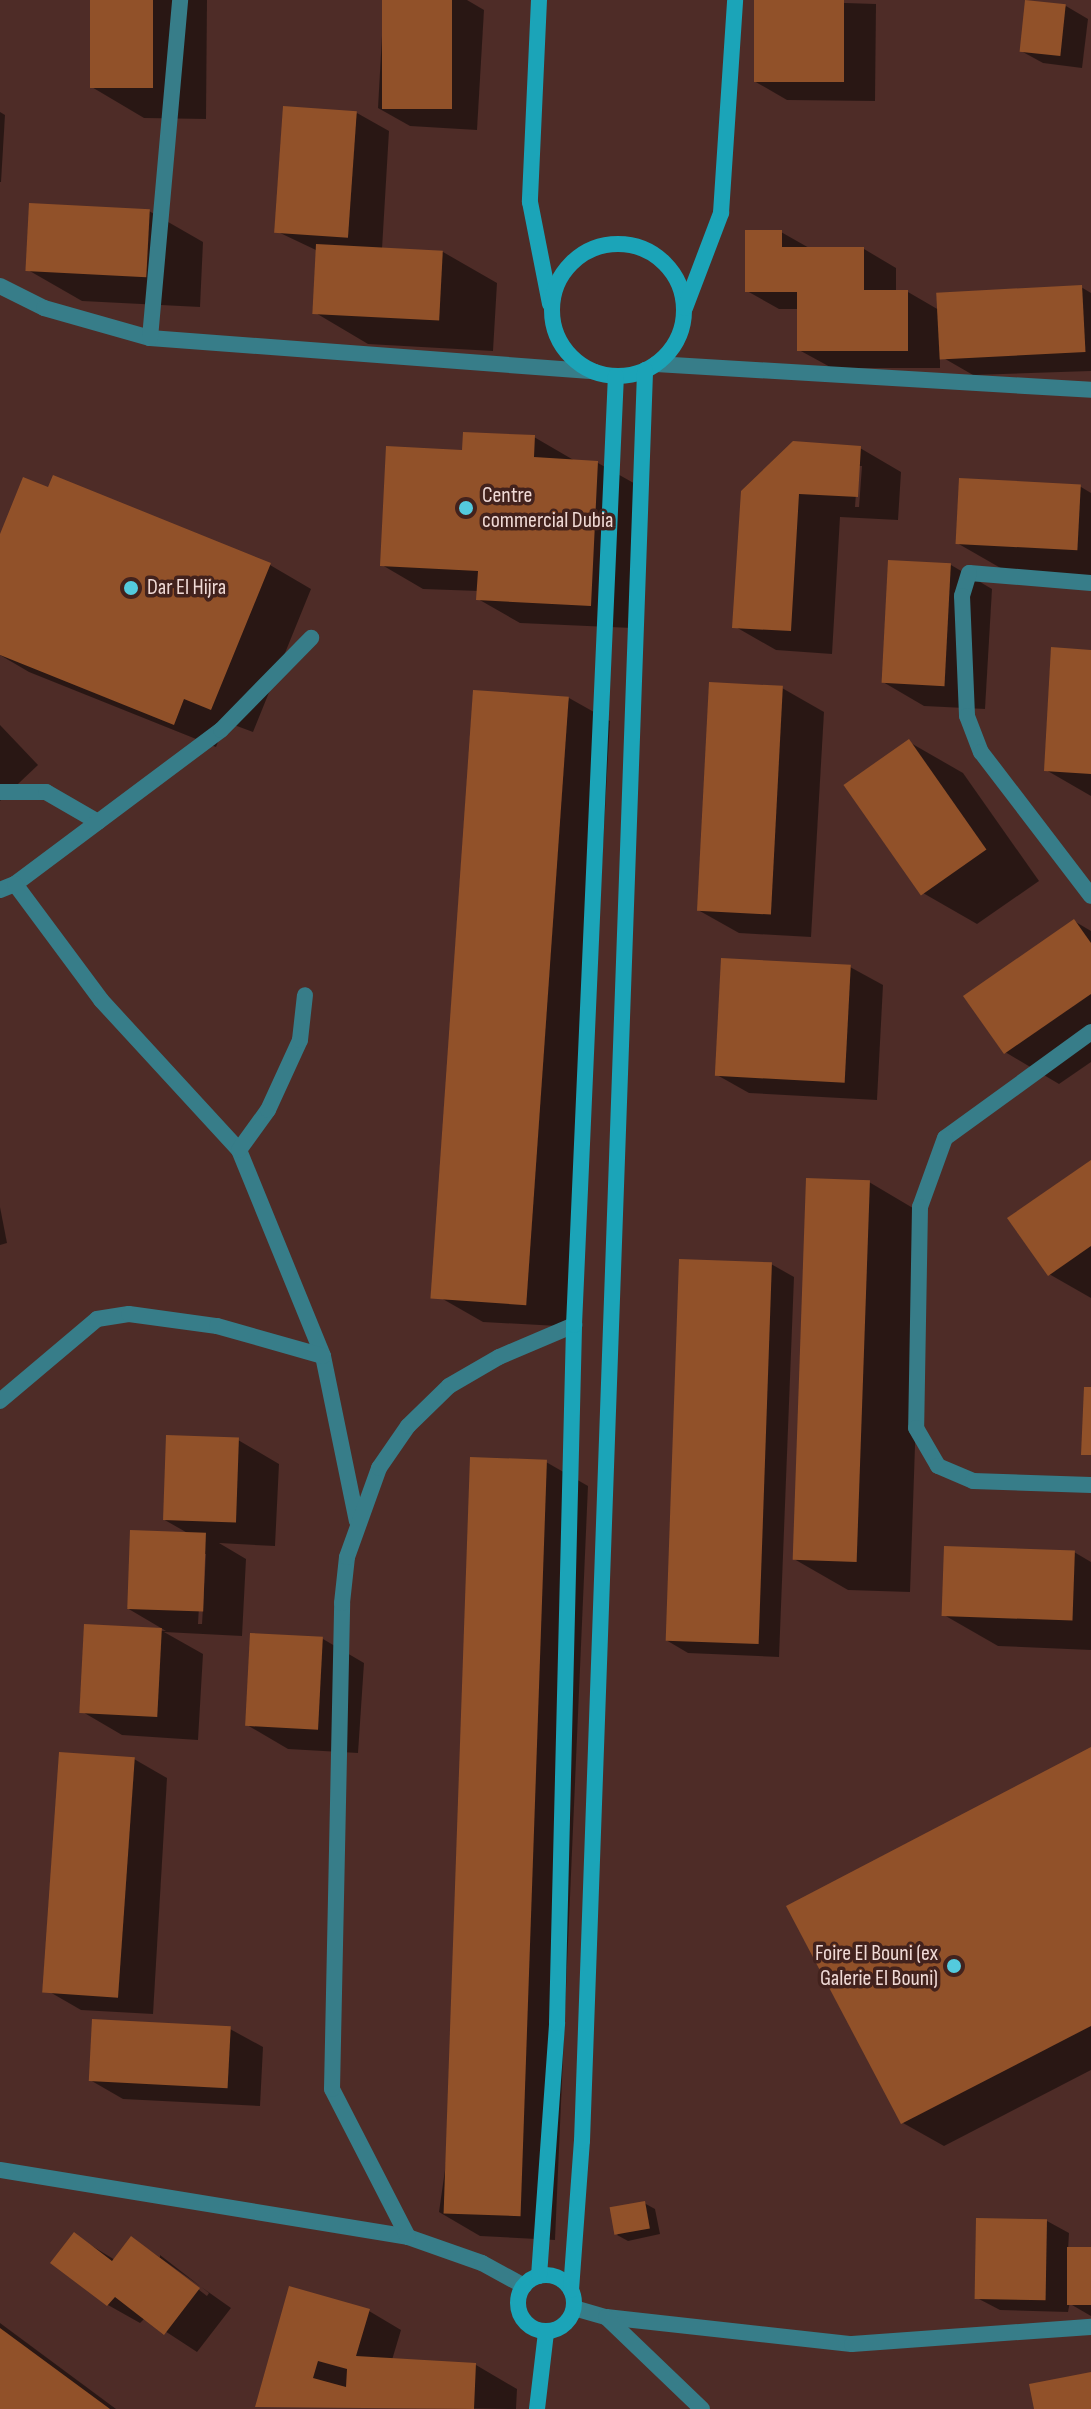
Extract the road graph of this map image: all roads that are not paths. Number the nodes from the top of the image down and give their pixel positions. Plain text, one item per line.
1 (180, 0) edge
2 (539, 0) edge
3 (735, 0) edge
4 (0, 286) edge
5 (685, 310) junction
6 (553, 320) junction
7 (150, 338) junction
8 (651, 367) junction
9 (594, 371) junction
10 (616, 376) junction
11 (1091, 390) edge
12 (1091, 583) edge
13 (311, 638) dead end
14 (0, 792) edge
15 (98, 822) junction
16 (7, 887) edge
17 (1091, 896) edge
18 (305, 995) dead end
19 (1091, 1032) edge
20 (239, 1150) junction
21 (574, 1325) junction
22 (323, 1356) junction
23 (0, 1401) edge
24 (1091, 1485) edge
25 (357, 1521) junction
26 (0, 2170) edge
27 (408, 2237) junction
28 (539, 2276) junction
29 (524, 2286) junction
30 (571, 2290) junction
31 (574, 2308) junction
32 (606, 2317) junction
33 (1091, 2327) edge
34 (546, 2332) junction
35 (537, 2409) edge
36 (702, 2409) edge

1 - 7 street
2 - 6 street
3 - 5 street
4 - 7 street
5 - 6 street
5 - 8 street
6 - 9 street
7 - 9 street
8 - 10 street
8 - 11 street
8 - 30 street
9 - 10 street
10 - 21 street
12 - 17 street
13 - 15 street
14 - 15 street
15 - 16 street
16 - 20 street
18 - 20 street
19 - 24 street
20 - 22 street
21 - 25 street
21 - 28 street
22 - 23 street
22 - 25 street
25 - 27 street
26 - 27 street
27 - 29 street
28 - 29 street
28 - 30 street
29 - 34 street
30 - 31 street
31 - 32 street
31 - 34 street
32 - 33 street
32 - 36 street
34 - 35 street

